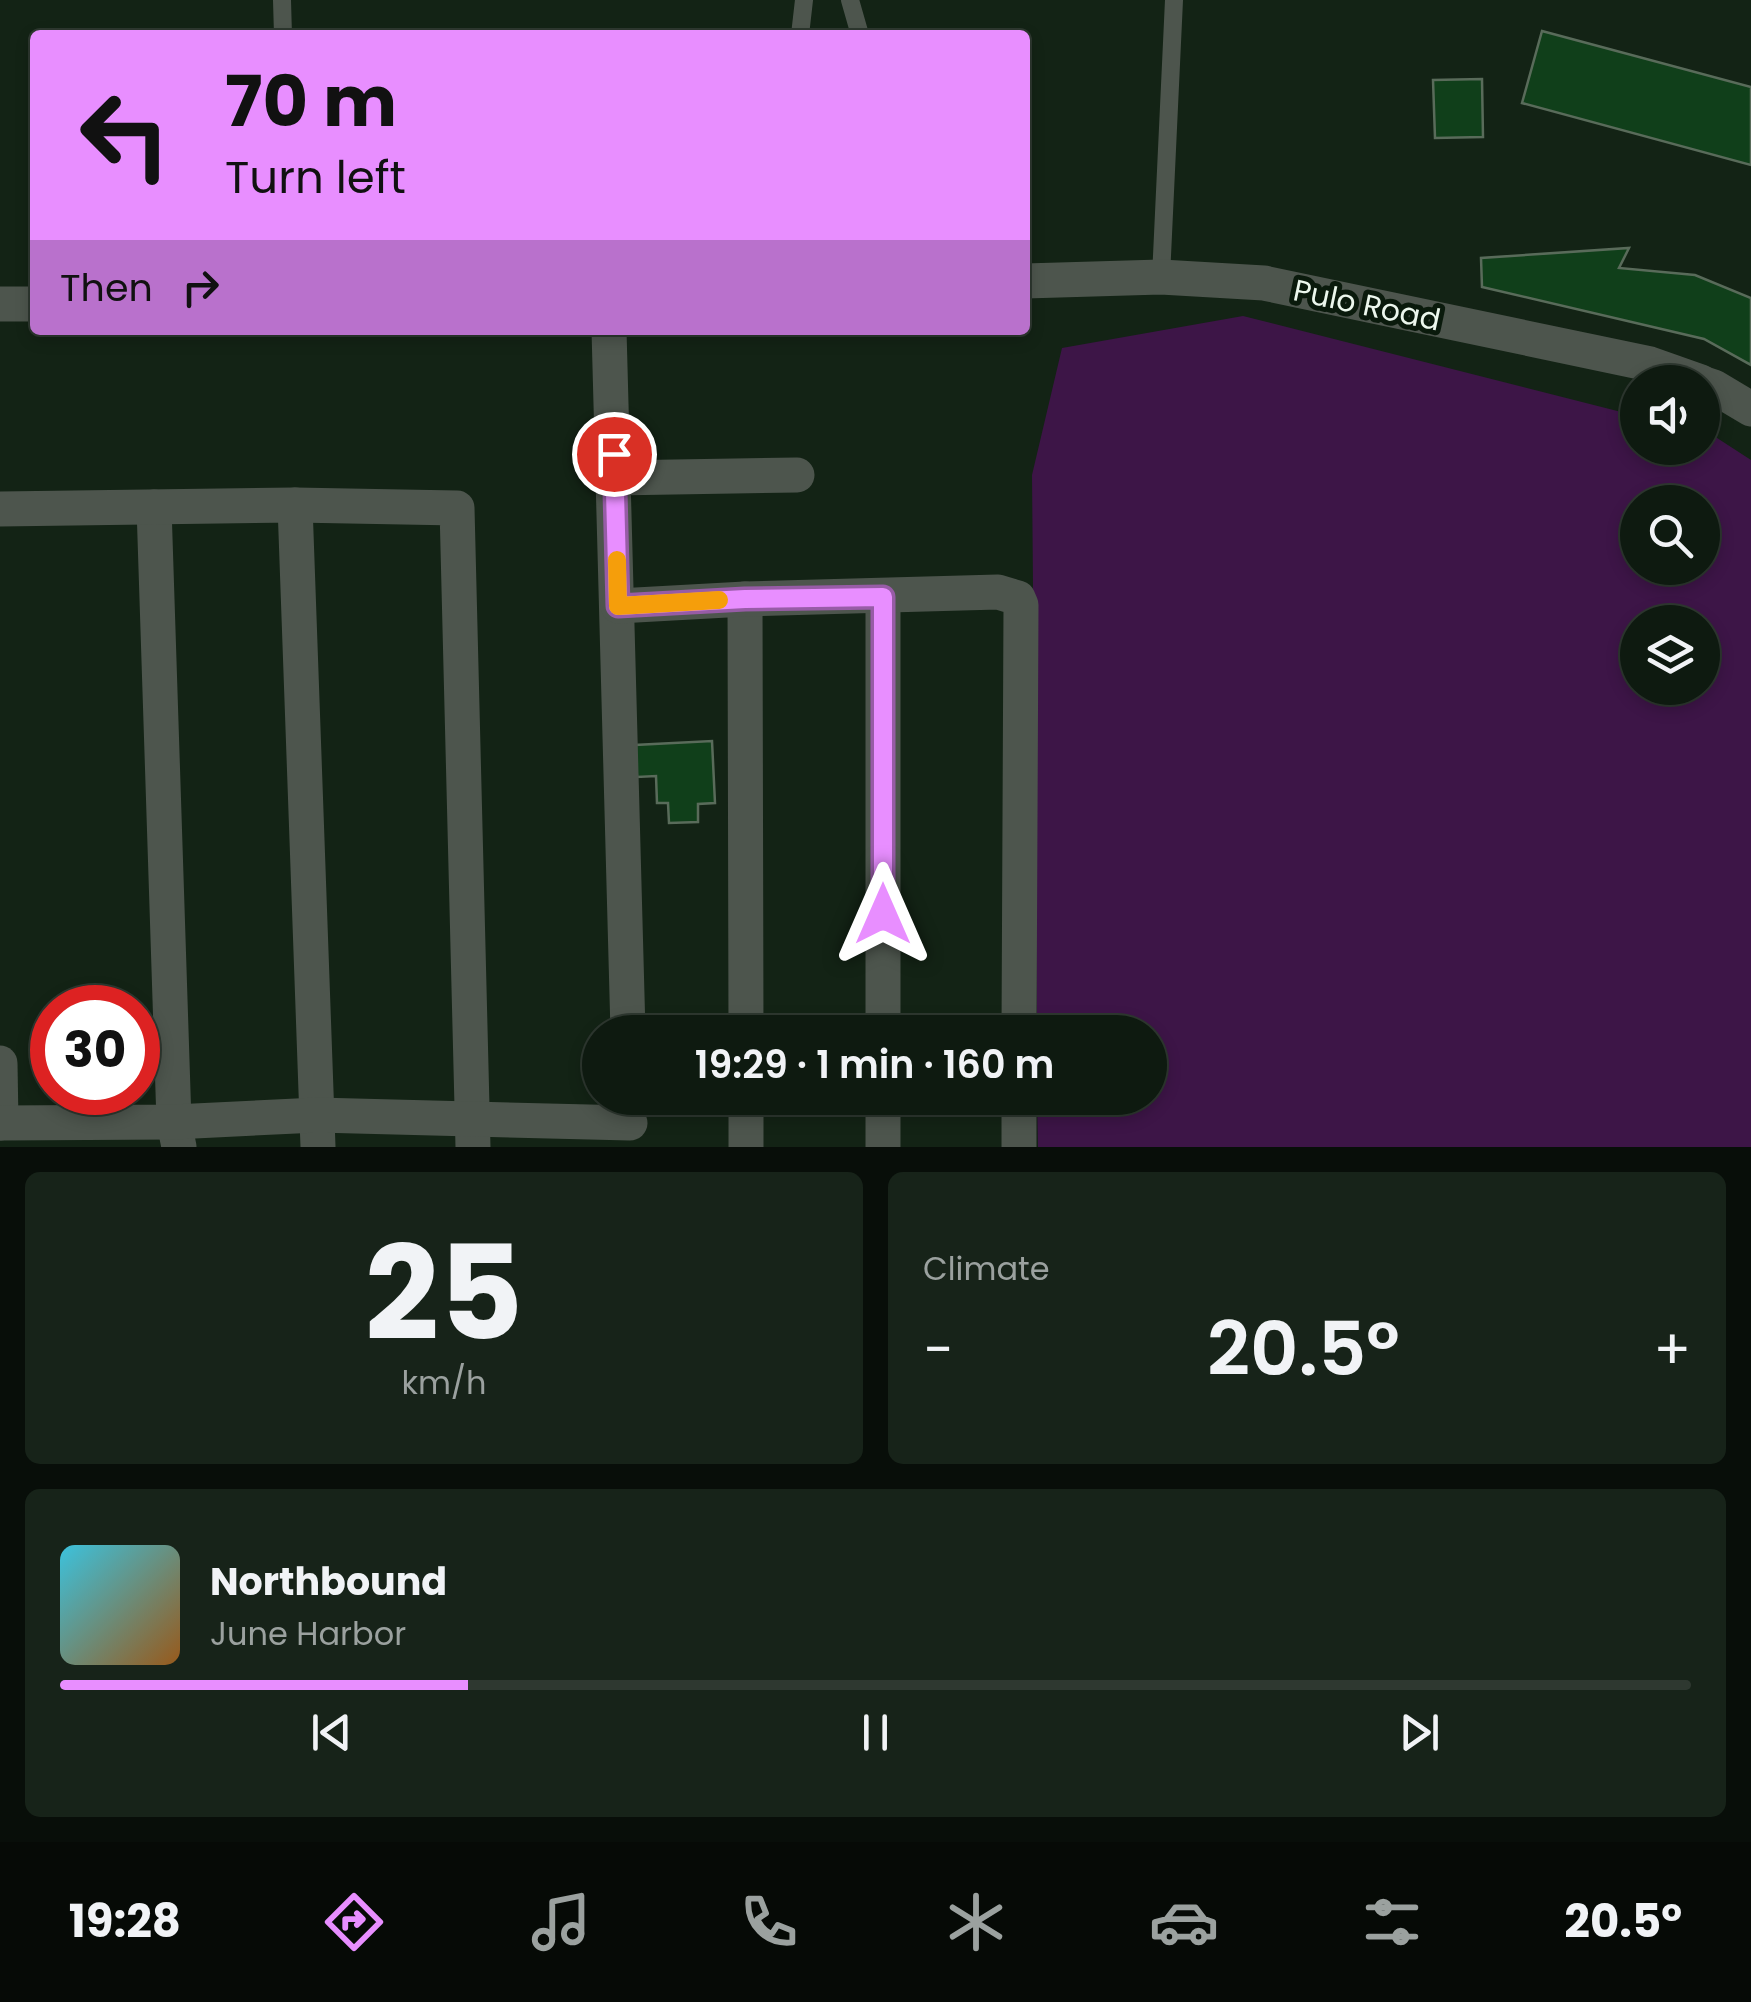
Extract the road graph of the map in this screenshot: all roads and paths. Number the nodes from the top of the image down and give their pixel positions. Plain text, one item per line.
1 (282, 0) edge
2 (804, 0) edge
3 (850, 0) edge
4 (1174, 0) edge
5 (283, 30) edge
6 (801, 30) edge
7 (859, 30) edge
8 (1161, 278) junction
9 (1030, 282) edge
10 (0, 304) edge
11 (30, 304) edge
12 (609, 335) edge
13 (1653, 365) edge
14 (1720, 391) edge
15 (1751, 409) edge
16 (797, 474) dead end
17 (614, 478) junction
18 (296, 505) junction
19 (154, 507) junction
20 (0, 509) edge
21 (883, 597) junction
22 (745, 599) junction
23 (618, 606) junction
24 (628, 1015) edge
25 (746, 1015) edge
26 (883, 1015) edge
27 (1019, 1015) edge
28 (0, 1062) edge
29 (746, 1115) edge
30 (883, 1115) edge
31 (1019, 1115) edge
32 (629, 1122) edge
33 (1, 1123) edge
34 (317, 1131) edge
35 (473, 1132) edge
36 (176, 1134) edge
37 (746, 1147) edge
38 (883, 1147) edge
39 (1018, 1147) edge

1 - 5 lane
2 - 6 lane
3 - 7 lane
4 - 8 lane
8 - 9 street, Pulo Road
8 - 13 street, Pulo Road
10 - 11 street
12 - 17 street
14 - 15 street, Pulo Road
16 - 17 street
17 - 23 street
18 - 19 street
18 - 34 street
18 - 35 street
19 - 20 street
19 - 36 street
21 - 22 street
21 - 26 street
21 - 27 street
22 - 23 street
22 - 25 street
23 - 24 street
28 - 33 street
29 - 37 street
30 - 38 street
31 - 39 street
32 - 35 street
33 - 36 street
34 - 35 street
34 - 36 street

